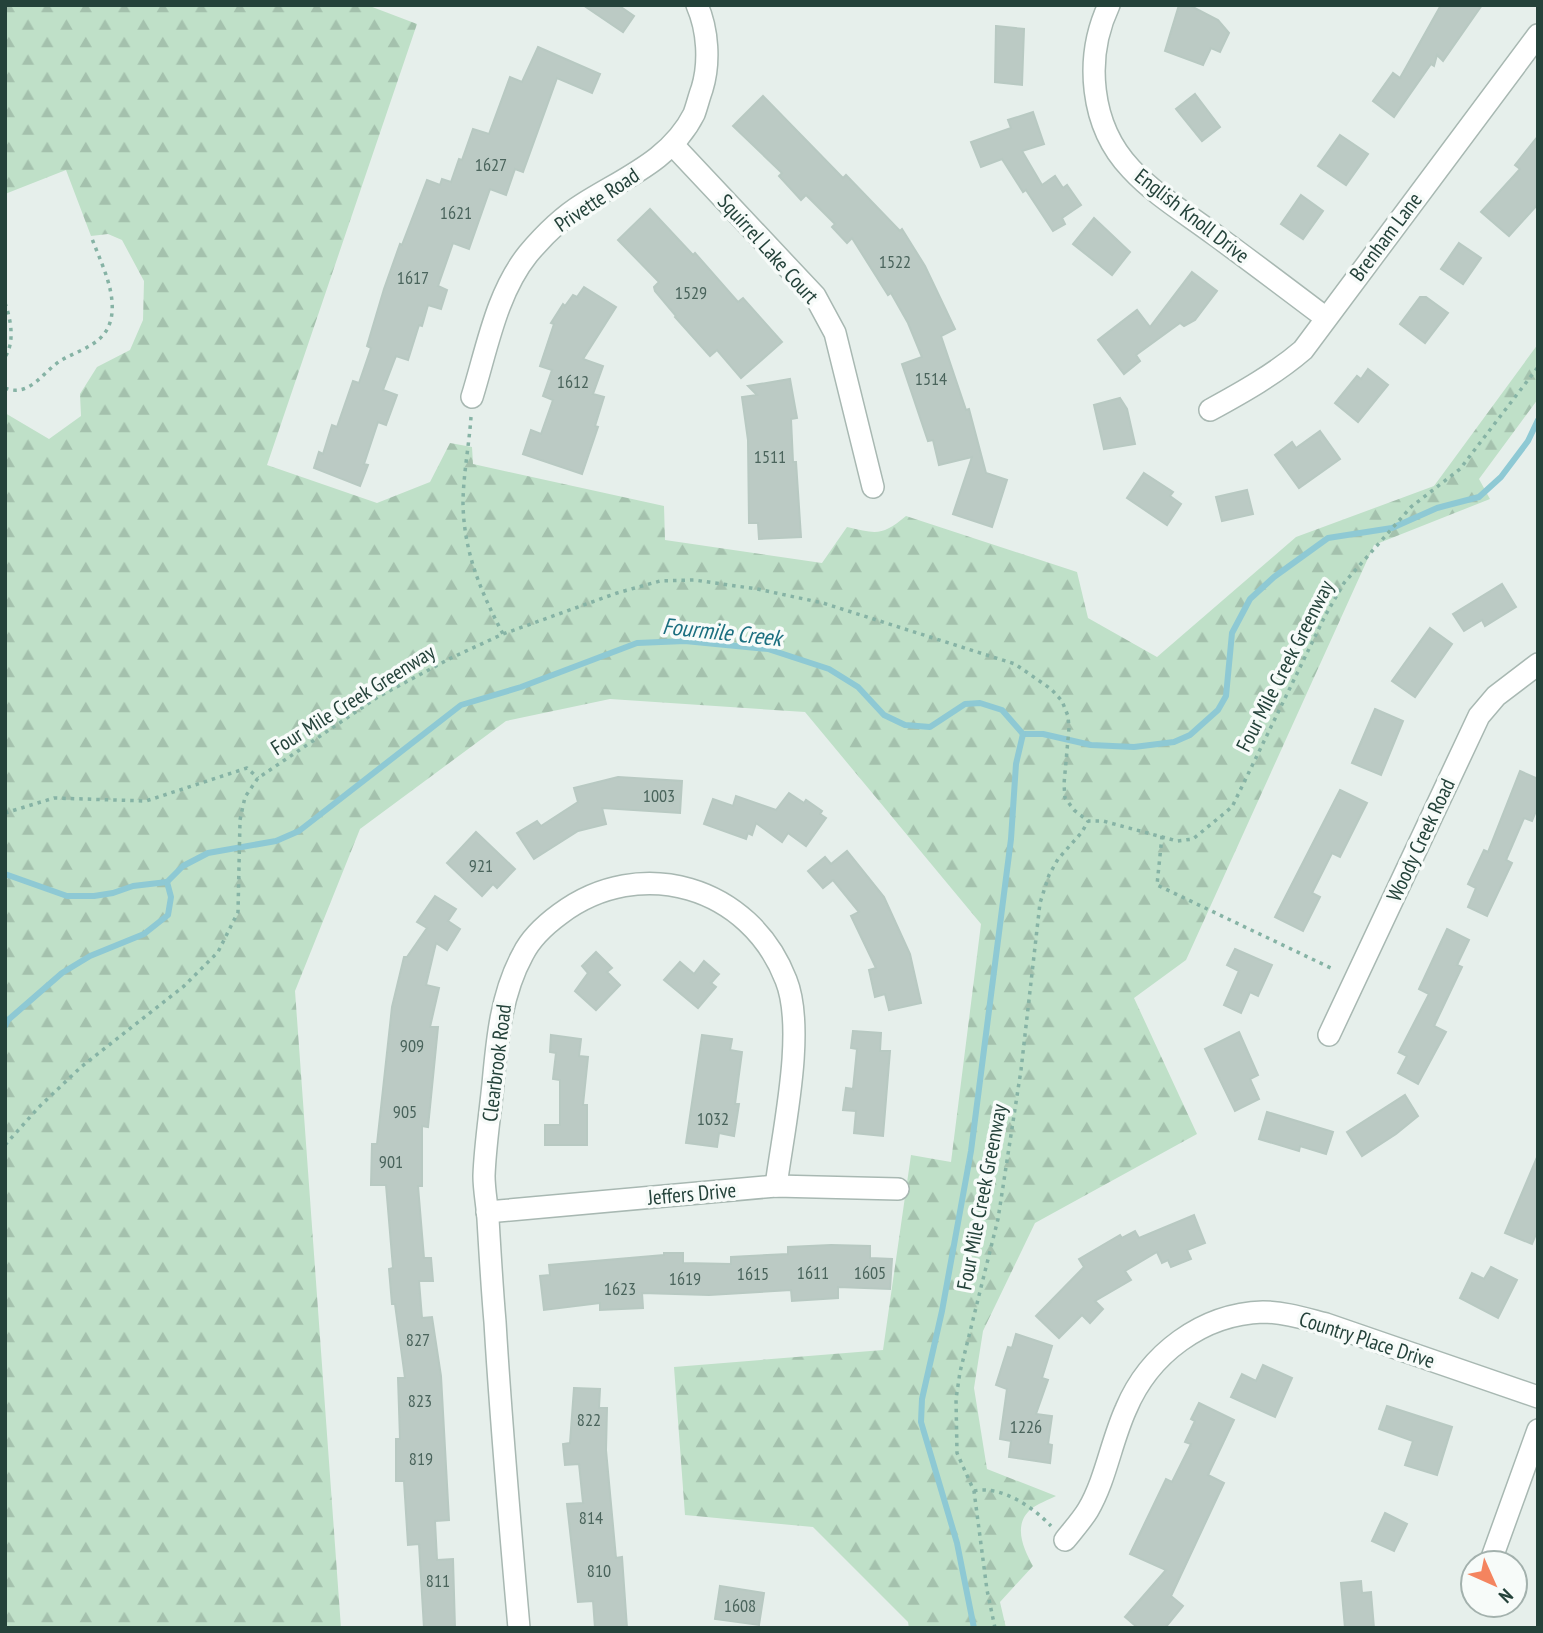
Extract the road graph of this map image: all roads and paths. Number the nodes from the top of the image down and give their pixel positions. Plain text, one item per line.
1 (697, 5) edge
2 (1109, 5) edge
3 (1538, 36) edge
4 (673, 145) junction
5 (91, 236) dead end
6 (5, 303) edge
7 (1326, 318) junction
8 (5, 357) edge
9 (1538, 367) edge
10 (5, 388) edge
11 (472, 397) joint
12 (1210, 410) dead end
13 (873, 487) dead end
14 (503, 634) junction
15 (1538, 664) edge
16 (258, 778) junction
17 (5, 813) edge
18 (1088, 821) junction
19 (1161, 836) junction
20 (1355, 980) junction
21 (1329, 1035) dead end
22 (5, 1145) edge
23 (776, 1186) junction
24 (898, 1189) dead end
25 (487, 1212) junction
26 (1538, 1397) edge
27 (1538, 1430) edge
28 (974, 1491) junction
29 (1065, 1540) joint
30 (1495, 1549) edge
31 (519, 1628) edge
32 (995, 1628) edge

1 - 4 street, Privette Road
2 - 7 street, English Knoll Drive
3 - 7 street, Brenham Lane
4 - 11 street, Privette Road
4 - 13 street, Squirrel Lake Court
5 - 10 path
6 - 8 path
7 - 12 street, Brenham Lane
9 - 19 path, Four Mile Creek Greenway
11 - 14 path
14 - 16 path, Four Mile Creek Greenway
14 - 18 path, Four Mile Creek Greenway
15 - 20 street, Woody Creek Road
16 - 17 path
16 - 22 path, Four Mile Creek Greenway
18 - 19 path, Four Mile Creek Greenway
18 - 28 path, Four Mile Creek Greenway
19 - 20 path
20 - 21 street, Woody Creek Road
23 - 24 street, Jeffers Drive
23 - 25 street, Jeffers Drive
23 - 25 street, Clearbrook Road
25 - 31 street, Clearbrook Road
26 - 29 street, Country Place Drive
27 - 30 street
28 - 29 path
28 - 32 path, Four Mile Creek Greenway

